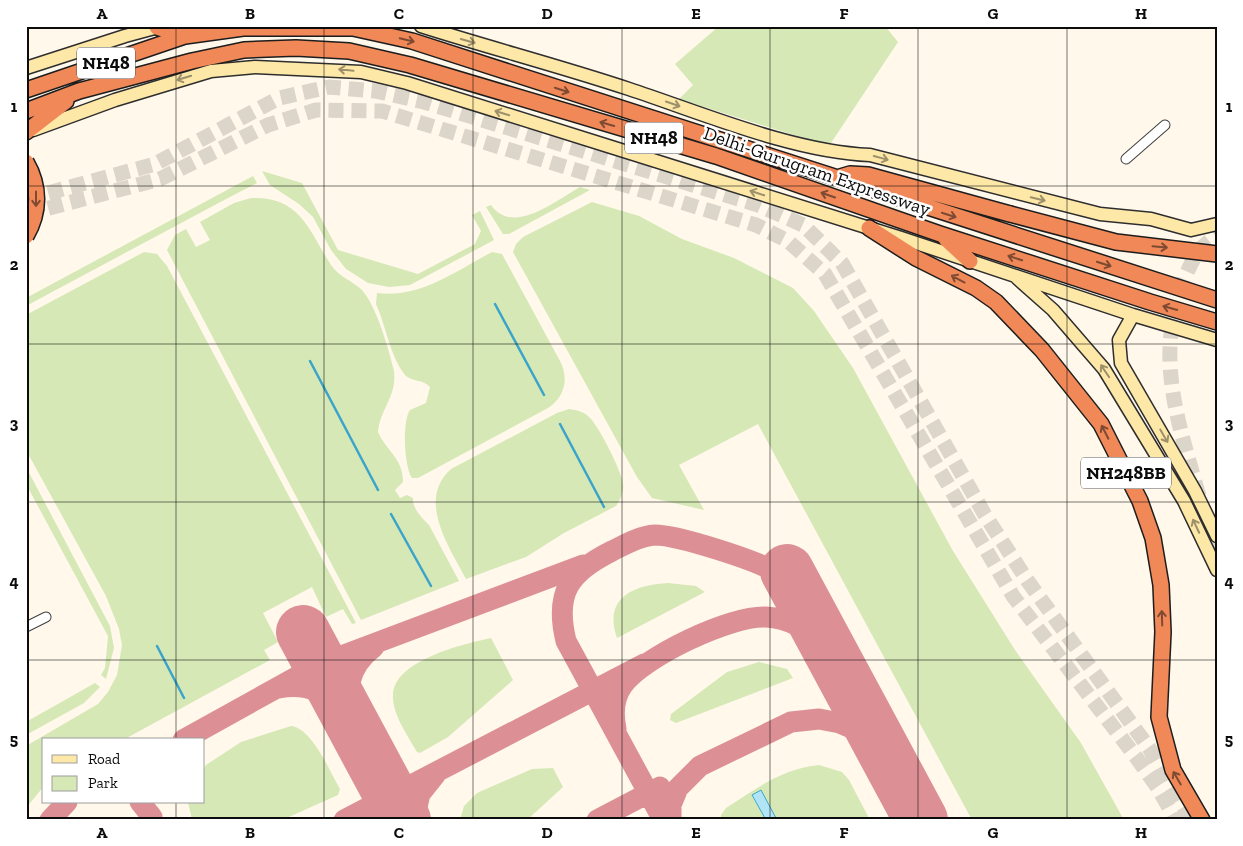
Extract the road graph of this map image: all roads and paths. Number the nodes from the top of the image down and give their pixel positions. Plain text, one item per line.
1 (421, 26) edge
2 (160, 27) edge
3 (185, 36) junction
4 (26, 68) edge
5 (26, 90) edge
6 (79, 91) junction
7 (26, 112) edge
8 (1165, 125) dead end
9 (26, 132) edge
10 (1126, 160) dead end
11 (26, 162) edge
12 (837, 179) junction
13 (855, 204) junction
14 (1217, 224) edge
15 (914, 225) junction
16 (869, 228) junction
17 (885, 233) junction
18 (940, 234) junction
19 (26, 236) edge
20 (1217, 254) edge
21 (970, 261) junction
22 (1012, 274) junction
23 (1217, 300) edge
24 (1133, 315) junction
25 (1217, 322) edge
26 (1217, 340) edge
27 (1217, 536) edge
28 (1217, 570) edge
29 (46, 617) dead end
30 (26, 627) edge
31 (1202, 820) edge

1 -> 14 main road
2 - 3 highway
2 - 4 main road
3 - 5 highway, NH48
3 -> 12 highway, Delhi-Gurugram Expressway / NH48
6 - 7 highway, NH48
6 - 9 highway
13 -> 6 highway, Delhi-Gurugram Expressway / NH48
8 - 10 street
16 -> 9 main road
11 -> 19 highway, bridge
12 -> 20 highway, bridge
12 -> 23 highway, Delhi-Gurugram Expressway / NH48
13 - 15 highway, Delhi-Gurugram Expressway / NH48
13 - 16 main road
15 - 17 highway
15 - 18 highway, Delhi-Gurugram Expressway / NH48
16 - 17 main road
31 -> 16 highway, NH248BB
17 - 21 main road
18 - 21 highway
25 -> 18 highway, Delhi-Gurugram Expressway / NH48
21 - 22 main road
22 - 24 main road
28 -> 22 main road
24 - 26 main road
24 -> 27 main road
29 - 30 street

